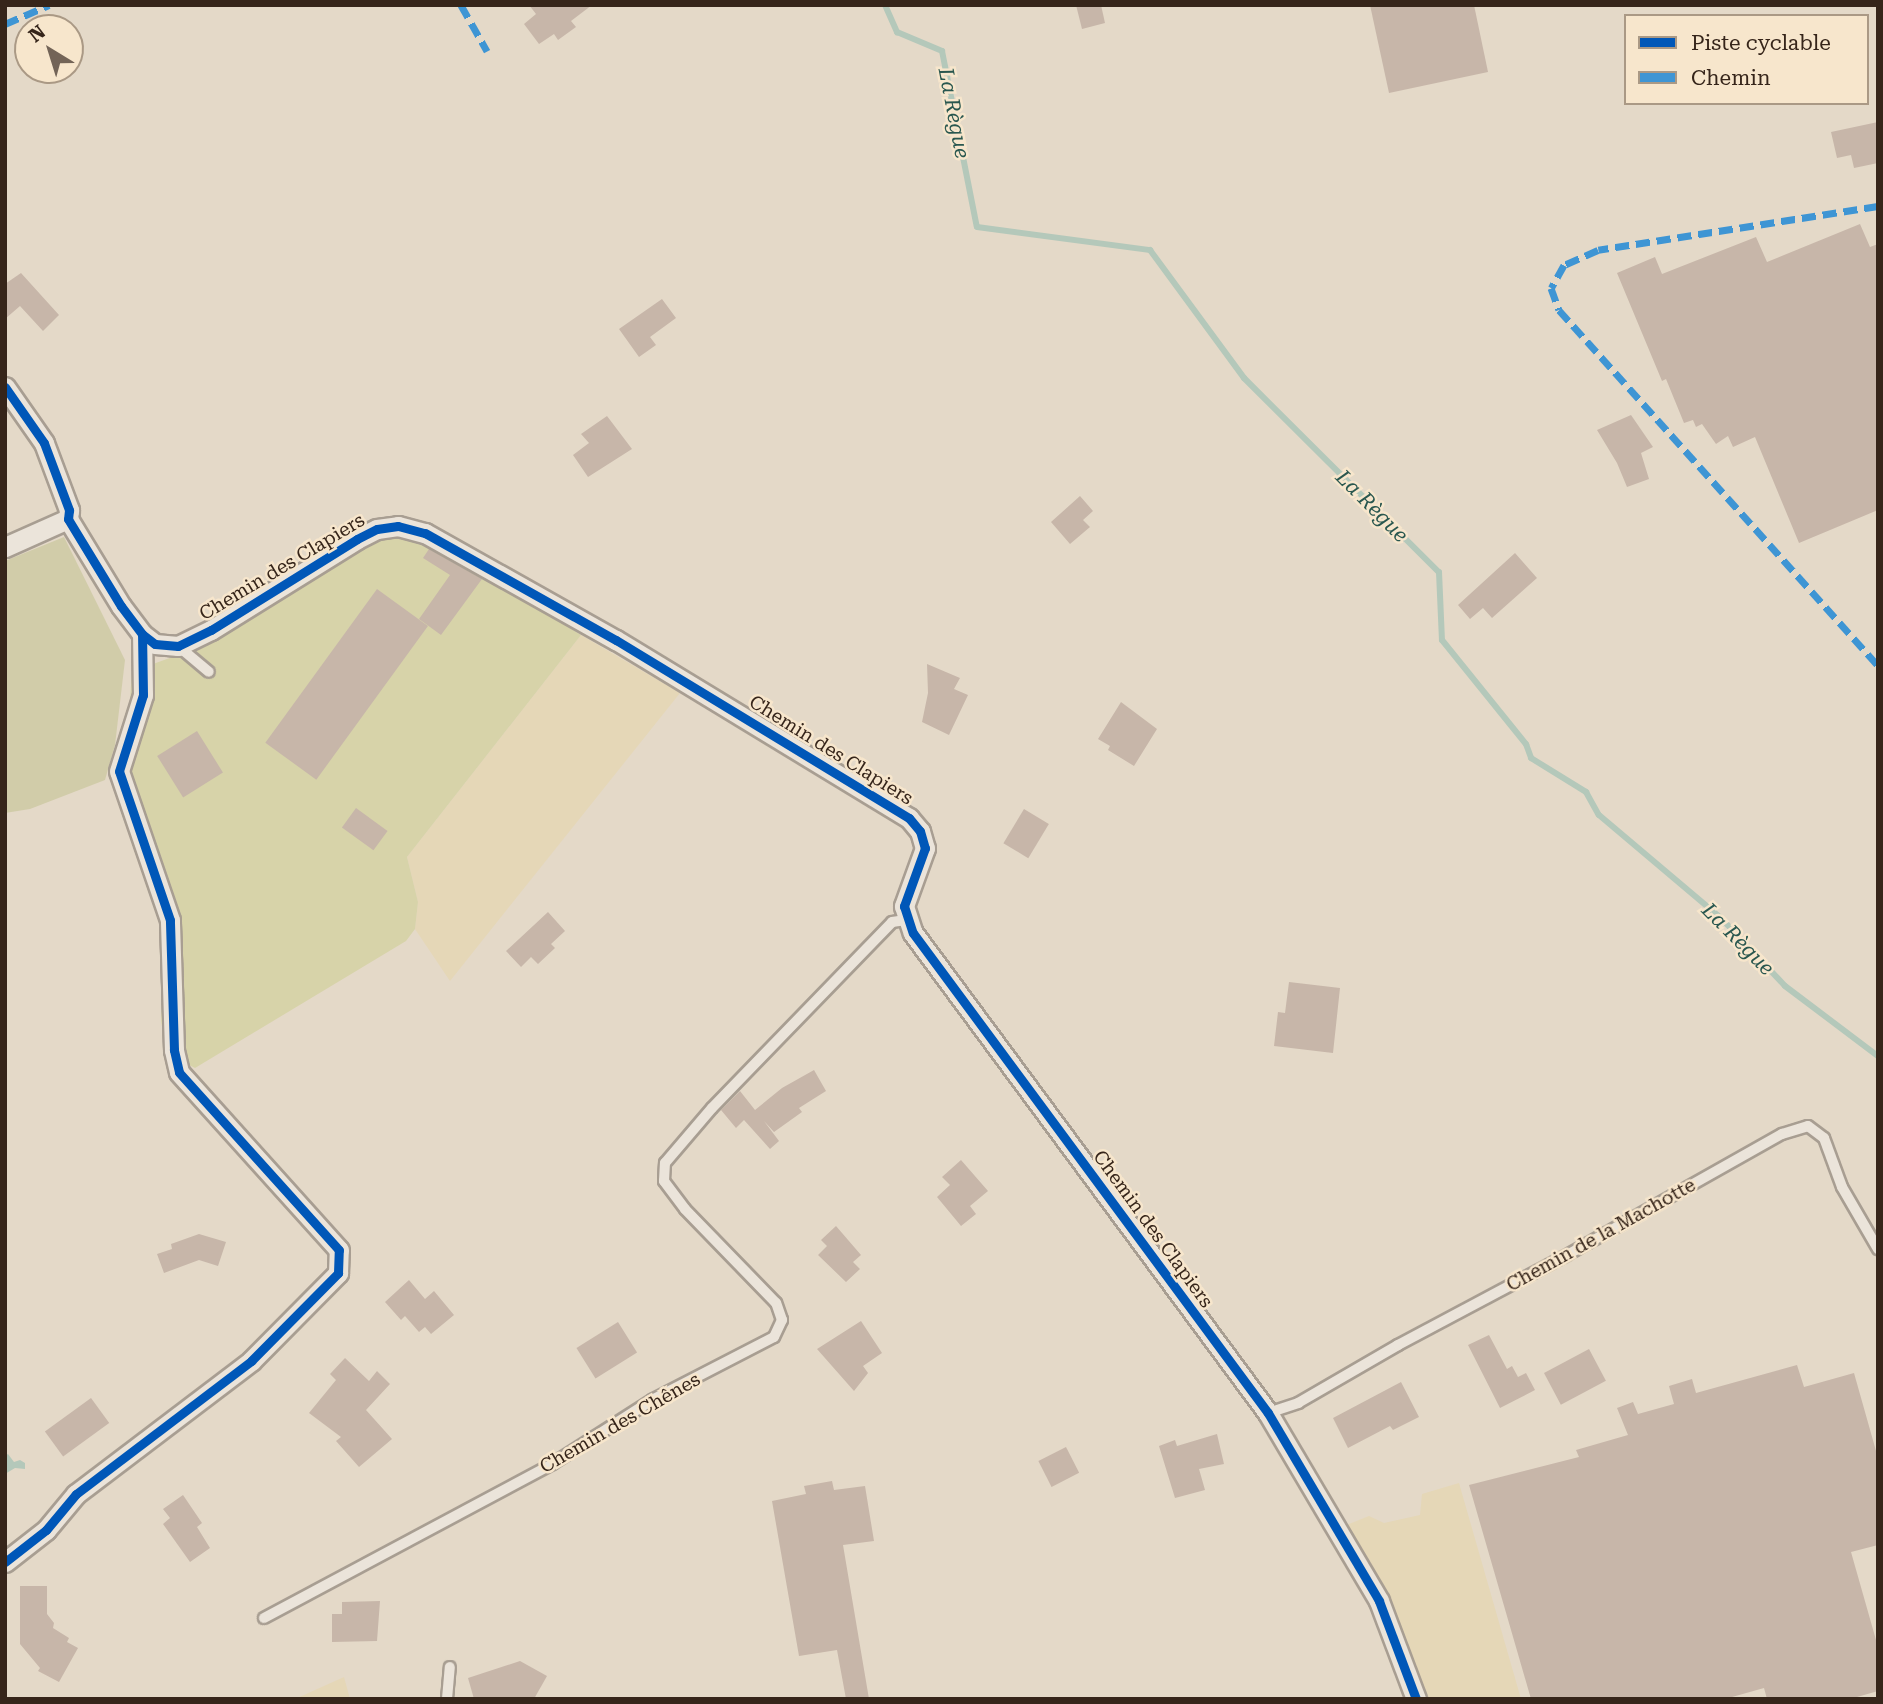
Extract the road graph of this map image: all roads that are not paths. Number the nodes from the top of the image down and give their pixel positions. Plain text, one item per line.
1 (5, 387) edge
2 (68, 519) junction
3 (5, 547) edge
4 (142, 634) junction
5 (178, 646) junction
6 (209, 672) dead end
7 (906, 920) junction
8 (1878, 1249) edge
9 (1268, 1413) junction
10 (5, 1562) edge
11 (264, 1618) dead end
12 (450, 1667) dead end
13 (447, 1699) edge
14 (1416, 1699) edge

1 - 2 street
2 - 3 street
2 - 4 street
4 - 5 street
4 - 10 street
5 - 6 lane
5 - 7 street, Chemin des Clapiers
7 - 9 street, Chemin des Clapiers
7 - 11 lane, Chemin des Chênes
8 - 9 lane, Chemin de la Machotte
9 - 14 street, Chemin des Clapiers
12 - 13 lane

